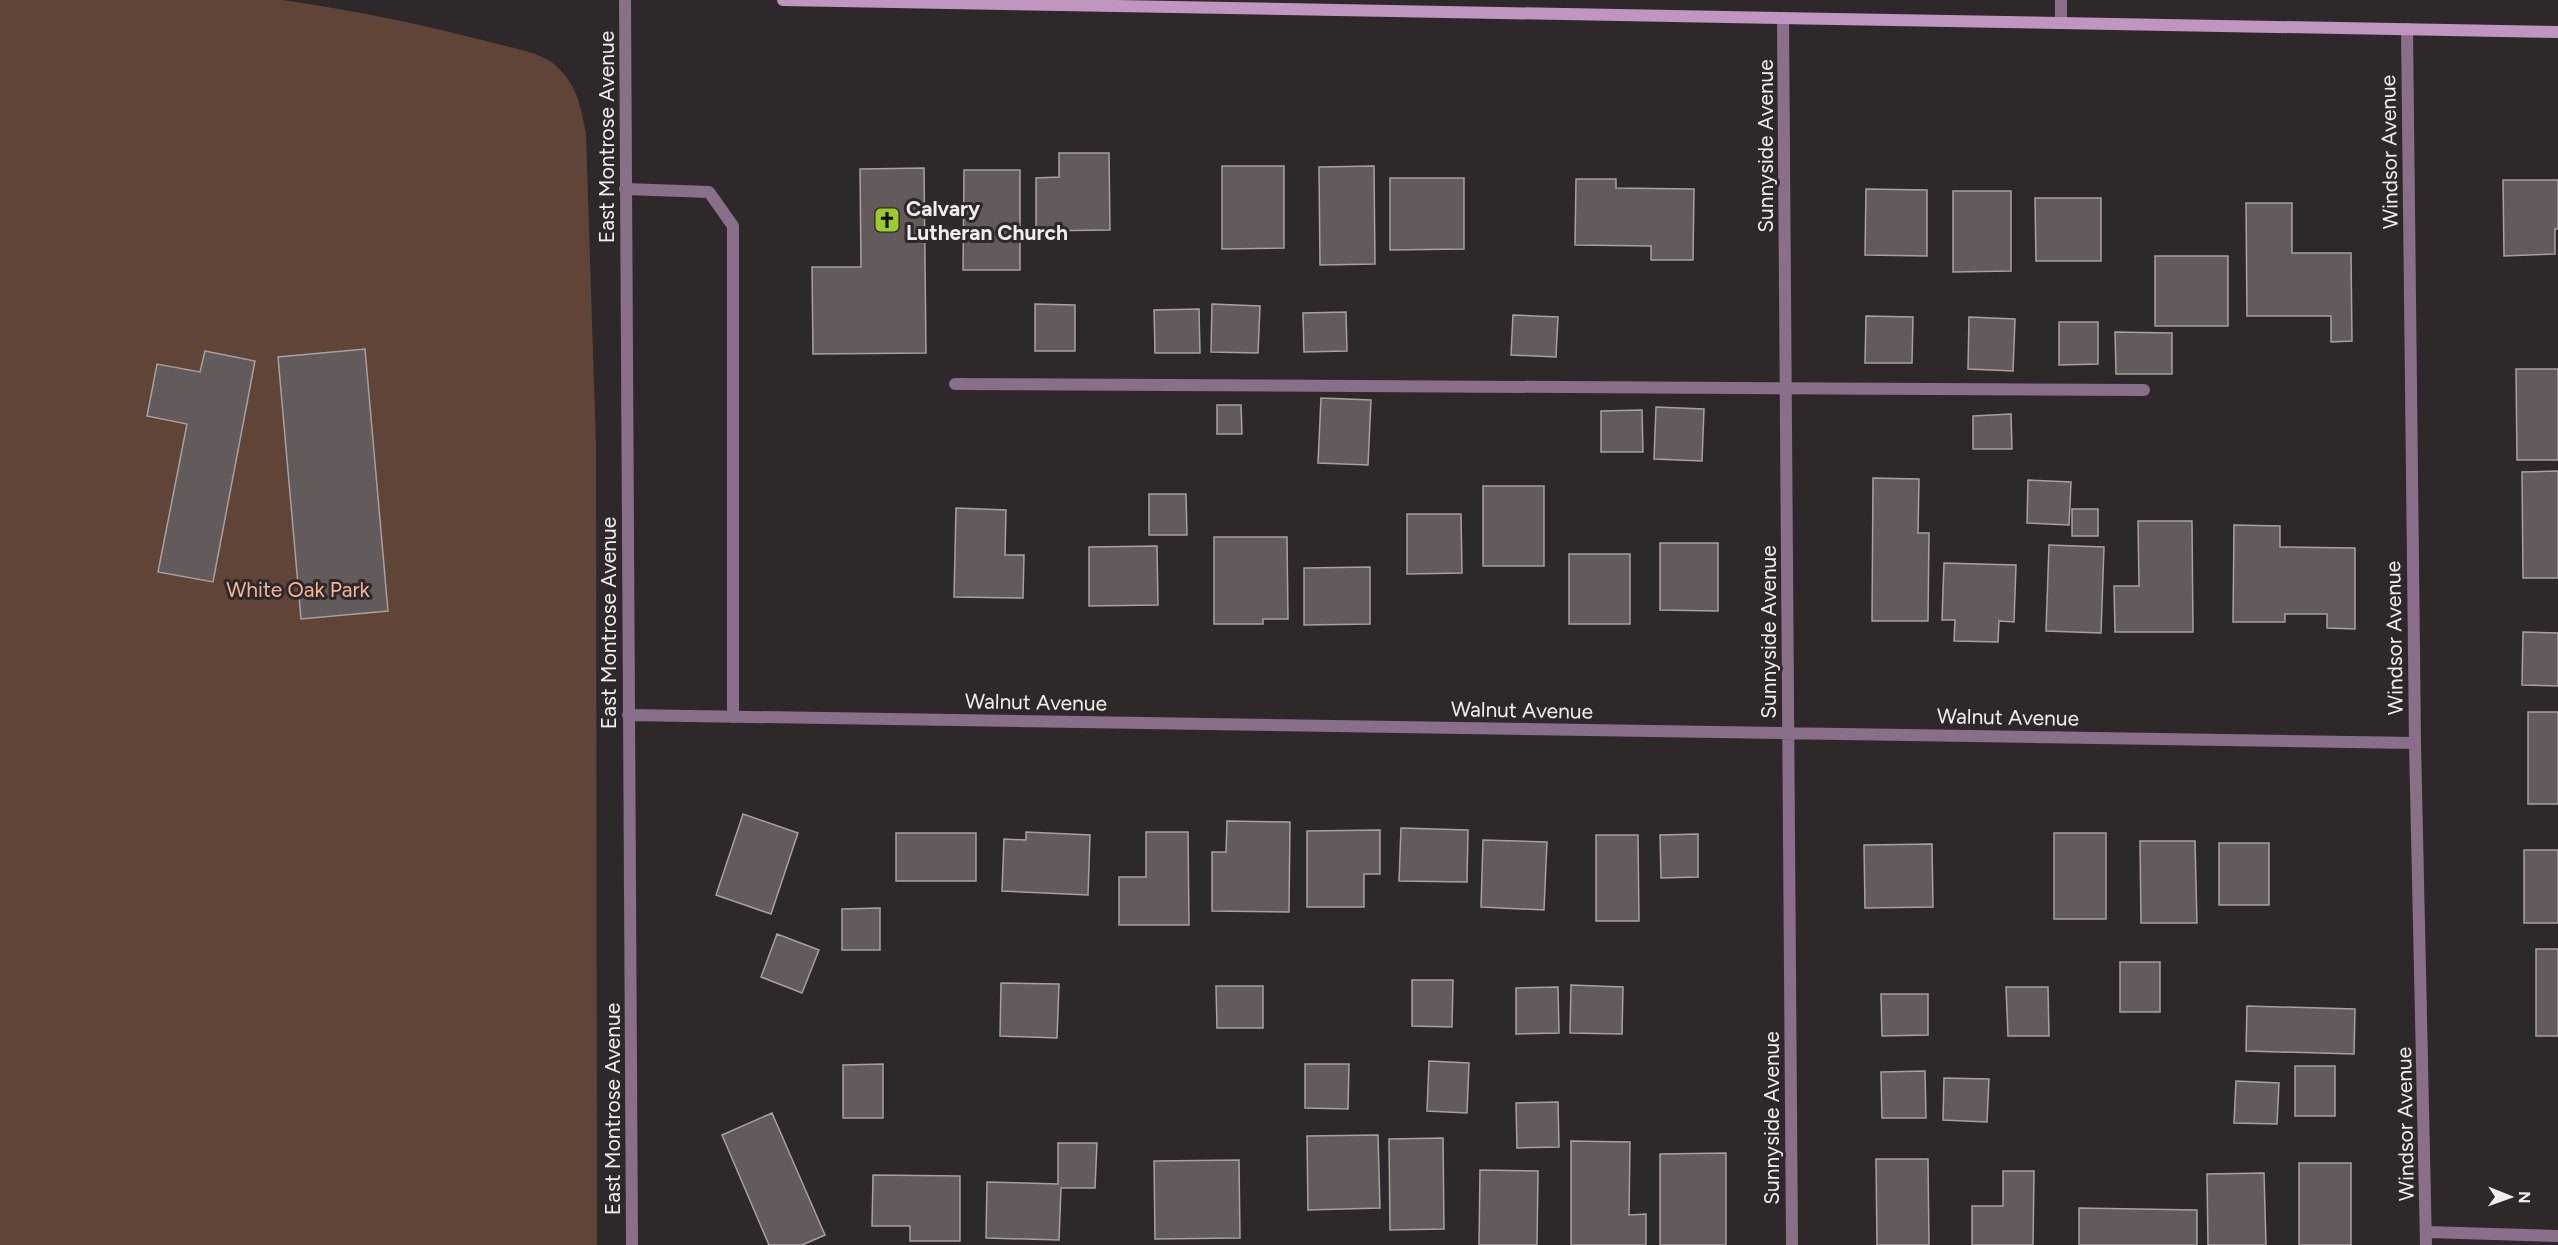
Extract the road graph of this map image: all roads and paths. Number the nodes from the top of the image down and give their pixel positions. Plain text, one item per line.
1 (625, 0) edge
2 (783, 0) edge
3 (2061, 0) edge
4 (1784, 18) junction
5 (2061, 23) junction
6 (2407, 29) junction
7 (2558, 32) edge
8 (625, 189) junction
9 (955, 384) dead end
10 (1785, 390) junction
11 (2144, 390) dead end
12 (628, 715) junction
13 (733, 717) junction
14 (1788, 734) junction
15 (2415, 743) junction
16 (2558, 1236) edge
17 (2426, 1239) edge
18 (632, 1245) edge
19 (1792, 1245) edge

1 - 8 street, East Montrose Avenue
2 - 4 main road
3 - 5 street
4 - 5 main road
4 - 10 street, Sunnyside Avenue
5 - 6 main road
6 - 7 main road
6 - 15 street, Windsor Avenue
8 - 12 street, East Montrose Avenue
8 - 13 street
9 - 10 street
10 - 11 street
10 - 14 street, Sunnyside Avenue
12 - 13 street, Walnut Avenue
12 - 18 street, East Montrose Avenue
13 - 14 street, Walnut Avenue
14 - 15 street, Walnut Avenue
14 - 19 street, Sunnyside Avenue
15 - 17 street, Windsor Avenue
16 - 17 street

